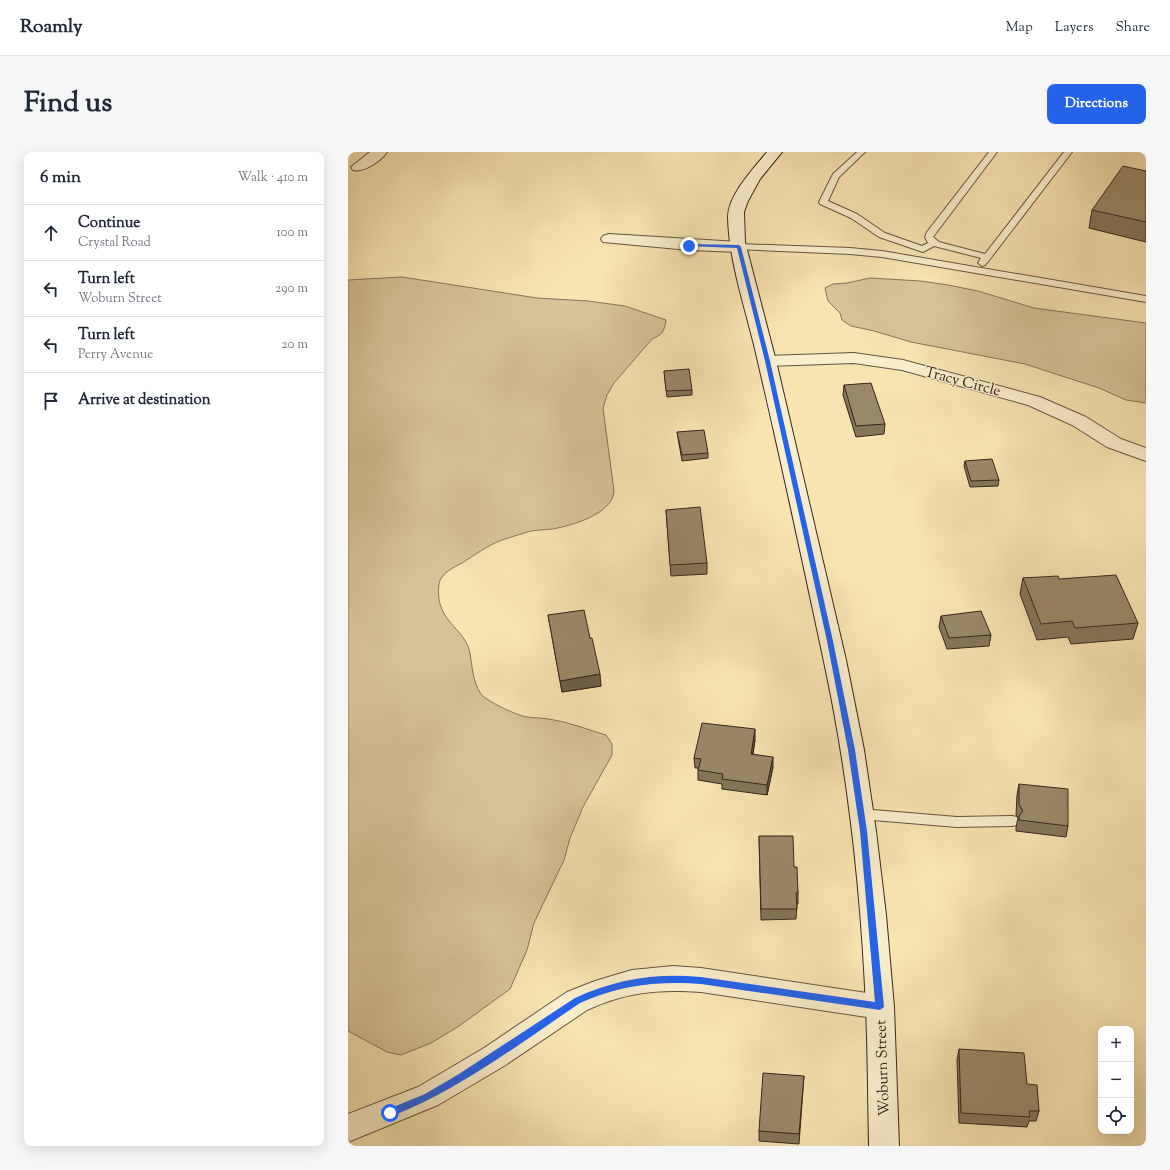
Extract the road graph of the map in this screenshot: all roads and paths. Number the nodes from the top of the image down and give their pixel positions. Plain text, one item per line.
1 (380, 152) edge
2 (775, 152) edge
3 (861, 152) edge
4 (993, 152) edge
5 (1068, 152) edge
6 (358, 167) dead end
7 (609, 239) dead end
8 (933, 243) junction
9 (739, 247) junction
10 (987, 257) junction
11 (977, 270) junction
12 (1146, 299) edge
13 (767, 361) junction
14 (1146, 455) edge
15 (861, 814) junction
16 (1012, 822) dead end
17 (880, 1007) junction
18 (348, 1128) edge
19 (884, 1146) edge

1 - 6 street
2 - 9 street, Woburn Street
3 - 8 lane
4 - 8 lane
5 - 10 lane
7 - 9 street
8 - 10 lane
9 - 11 lane
9 - 13 street, Woburn Street
10 - 11 lane
11 - 12 lane
13 - 14 street, Tracy Circle
13 - 15 street, Woburn Street
15 - 16 lane
15 - 17 street, Woburn Street
17 - 18 street
17 - 19 street, Woburn Street

